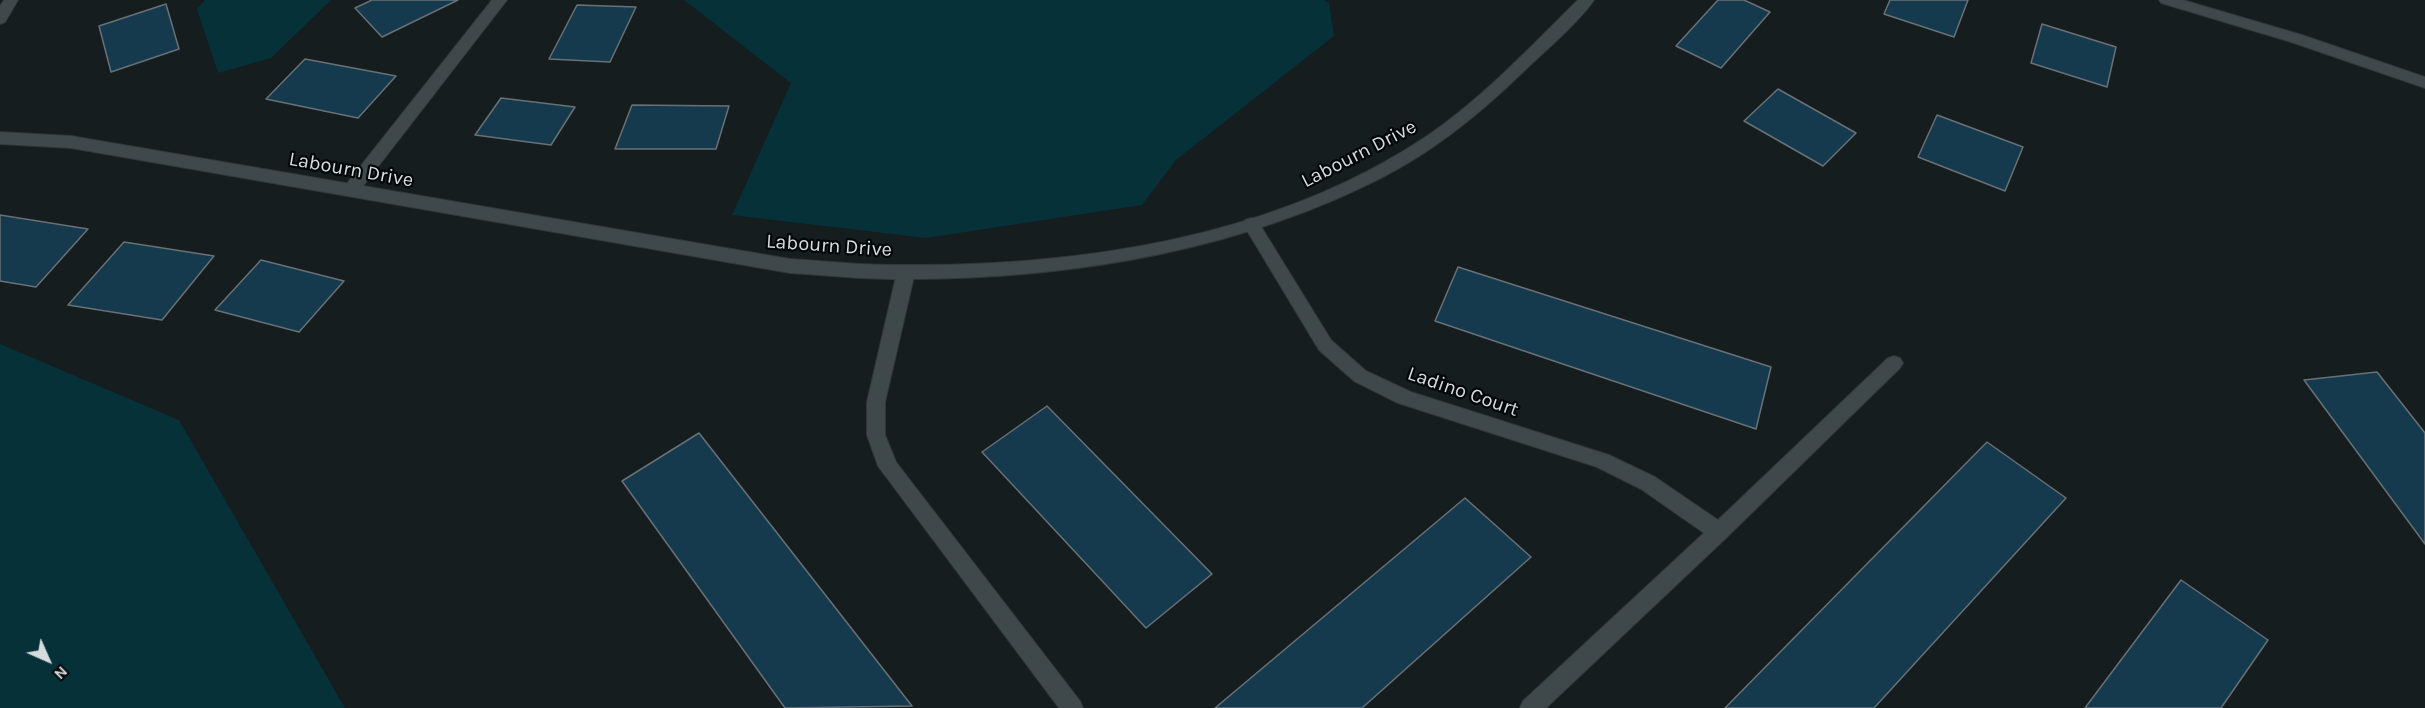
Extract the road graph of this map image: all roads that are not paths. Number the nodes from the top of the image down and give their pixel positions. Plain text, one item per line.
1 (11, 0) edge
2 (500, 0) edge
3 (1587, 0) edge
4 (2166, 0) edge
5 (0, 19) edge
6 (2425, 83) edge
7 (0, 138) edge
8 (351, 191) junction
9 (1251, 224) junction
10 (906, 272) junction
11 (1894, 363) dead end
12 (1719, 532) junction
13 (1072, 708) edge
14 (1531, 708) edge

1 - 5 street
2 - 8 street
3 - 9 street, Labourn Drive
4 - 6 street
7 - 8 street, Labourn Drive
8 - 10 street, Labourn Drive
9 - 10 street, Labourn Drive
9 - 12 street, Ladino Court
10 - 13 street
11 - 12 street
12 - 14 street

